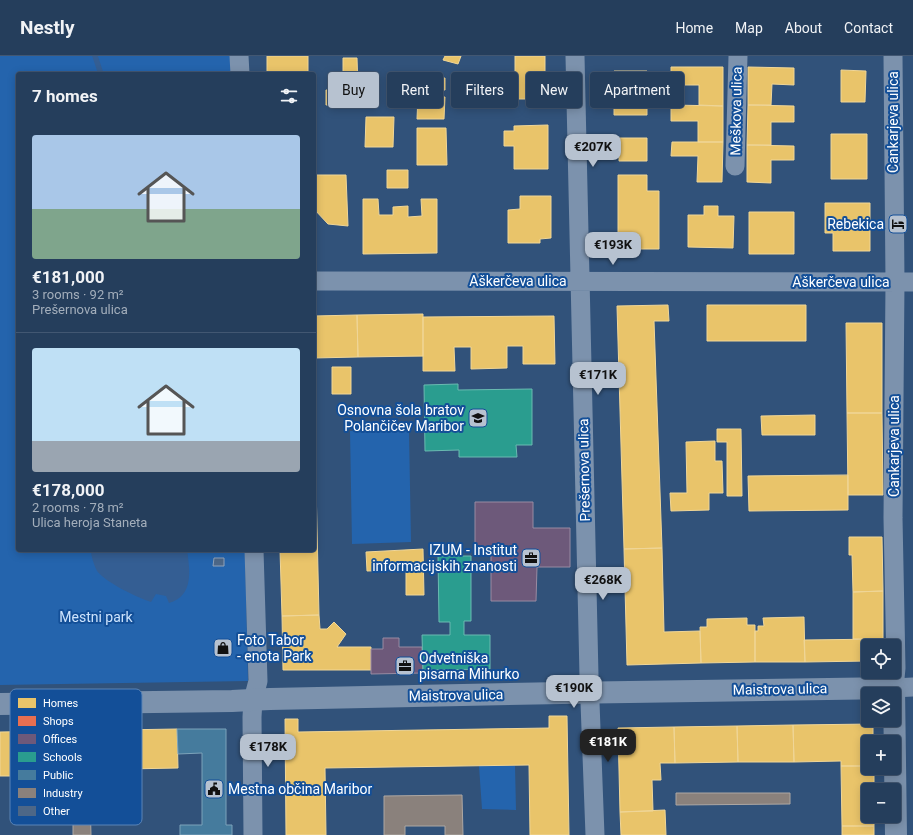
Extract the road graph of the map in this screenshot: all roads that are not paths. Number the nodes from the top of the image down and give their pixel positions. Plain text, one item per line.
1 (239, 56) edge
2 (576, 56) edge
3 (738, 56) edge
4 (893, 56) edge
5 (240, 72) edge
6 (735, 166) dead end
7 (316, 281) edge
8 (580, 281) junction
9 (904, 282) edge
10 (254, 552) edge
11 (904, 687) edge
12 (590, 692) junction
13 (253, 700) junction
14 (142, 702) edge
15 (0, 704) edge
16 (10, 704) edge
17 (253, 835) edge
18 (595, 835) edge
19 (896, 835) edge

1 - 5 street
2 - 8 street, Prešernova ulica
3 - 6 street, Meškova ulica
4 - 9 street, Cankarjeva ulica
7 - 8 street, Aškerčeva ulica
8 - 9 street, Aškerčeva ulica
8 - 12 street, Prešernova ulica
9 - 11 street, Cankarjeva ulica
10 - 13 street
11 - 12 street, Maistrova ulica
11 - 19 street, Cankarjeva ulica
12 - 13 street, Maistrova ulica
12 - 18 street, Prešernova ulica
13 - 14 street, Maistrova ulica
13 - 17 street
15 - 16 street, Maistrova ulica

